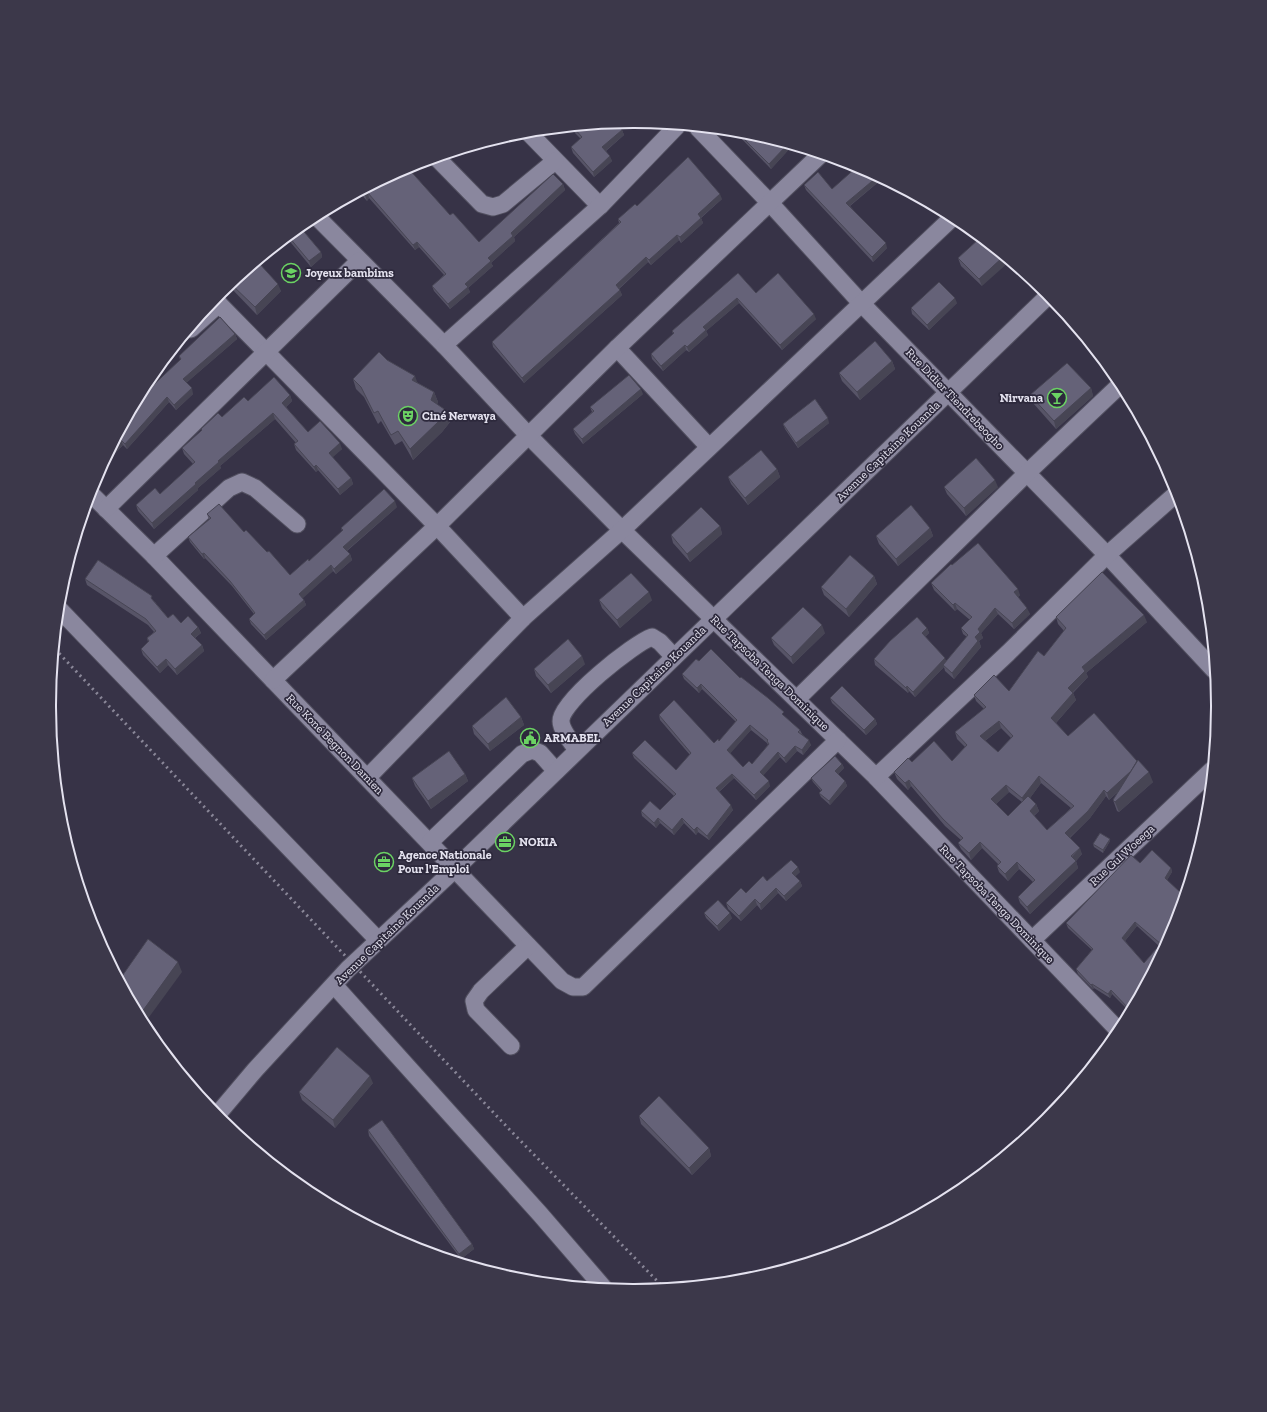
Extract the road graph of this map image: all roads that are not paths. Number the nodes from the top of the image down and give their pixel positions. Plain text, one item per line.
1 (674, 130) edge
2 (702, 132) edge
3 (533, 138) edge
4 (817, 158) edge
5 (555, 161) junction
6 (441, 162) edge
7 (770, 203) junction
8 (600, 206) junction
9 (321, 221) edge
10 (948, 222) edge
11 (359, 261) junction
12 (1044, 300) edge
13 (219, 304) edge
14 (862, 304) junction
15 (444, 345) junction
16 (617, 348) junction
17 (267, 353) junction
18 (1116, 389) edge
19 (948, 393) junction
20 (529, 436) junction
21 (709, 447) junction
22 (1027, 472) junction
23 (95, 498) edge
24 (1172, 498) edge
25 (106, 509) junction
26 (297, 524) dead end
27 (437, 526) junction
28 (622, 530) junction
29 (1107, 555) junction
30 (154, 556) junction
31 (64, 613) edge
32 (523, 618) junction
33 (714, 618) junction
34 (674, 657) junction
35 (1210, 665) edge
36 (273, 680) junction
37 (797, 699) junction
38 (838, 740) junction
39 (577, 750) junction
40 (556, 771) junction
41 (1207, 775) edge
42 (368, 777) junction
43 (876, 777) junction
44 (430, 842) junction
45 (455, 869) junction
46 (378, 940) junction
47 (1032, 940) junction
48 (528, 946) junction
49 (334, 984) junction
50 (1114, 1026) edge
51 (511, 1046) dead end
52 (221, 1110) edge
53 (598, 1282) edge

1 - 8 street
2 - 7 street, Rue Didier Tiendrebeogho
3 - 5 street
4 - 7 street
5 - 6 street
5 - 8 street
7 - 14 street, Rue Didier Tiendrebeogho
7 - 16 street
8 - 15 street
9 - 11 street, Rue Tapsoba Tenga Dominique
10 - 14 street
11 - 15 street, Rue Tapsoba Tenga Dominique
11 - 17 street
12 - 19 street, Avenue Capitaine Kouanda
13 - 17 street
14 - 19 street, Rue Didier Tiendrebeogho
14 - 21 street
15 - 20 street, Rue Tapsoba Tenga Dominique
16 - 20 street
16 - 21 street
17 - 25 street
17 - 27 street
18 - 22 street
19 - 22 street, Rue Didier Tiendrebeogho
19 - 33 street, Avenue Capitaine Kouanda
20 - 27 street
20 - 28 street, Rue Tapsoba Tenga Dominique
21 - 28 street
22 - 29 street, Rue Didier Tiendrebeogho
22 - 37 street
23 - 25 street, Rue Koné Begnon Damien
24 - 29 street
25 - 30 street, Rue Koné Begnon Damien
26 - 30 street
27 - 32 street
27 - 36 street
28 - 32 street
28 - 33 street, Rue Tapsoba Tenga Dominique
29 - 35 street, Rue Didier Tiendrebeogho
29 - 43 street
30 - 36 street, Rue Koné Begnon Damien
31 - 46 street
32 - 42 street
33 - 34 street, Avenue Capitaine Kouanda
33 - 37 street, Rue Tapsoba Tenga Dominique
34 - 39 street, Avenue Capitaine Kouanda
34 - 39 street
36 - 42 street, Rue Koné Begnon Damien
37 - 38 street, Rue Tapsoba Tenga Dominique
38 - 43 street, Rue Tapsoba Tenga Dominique
38 - 48 street, Rue Koné Begnon Damien
39 - 40 street, Avenue Capitaine Kouanda
40 - 44 street
40 - 45 street, Avenue Capitaine Kouanda
41 - 47 street, Rue Gul Woeega
42 - 44 street, Rue Koné Begnon Damien
43 - 47 street, Rue Tapsoba Tenga Dominique
44 - 45 street, Rue Koné Begnon Damien
45 - 46 street, Avenue Capitaine Kouanda
45 - 48 street, Rue Koné Begnon Damien
46 - 49 street, Avenue Capitaine Kouanda
47 - 50 street, Rue Tapsoba Tenga Dominique
48 - 51 street
49 - 52 street, Avenue Capitaine Kouanda
49 - 53 street

